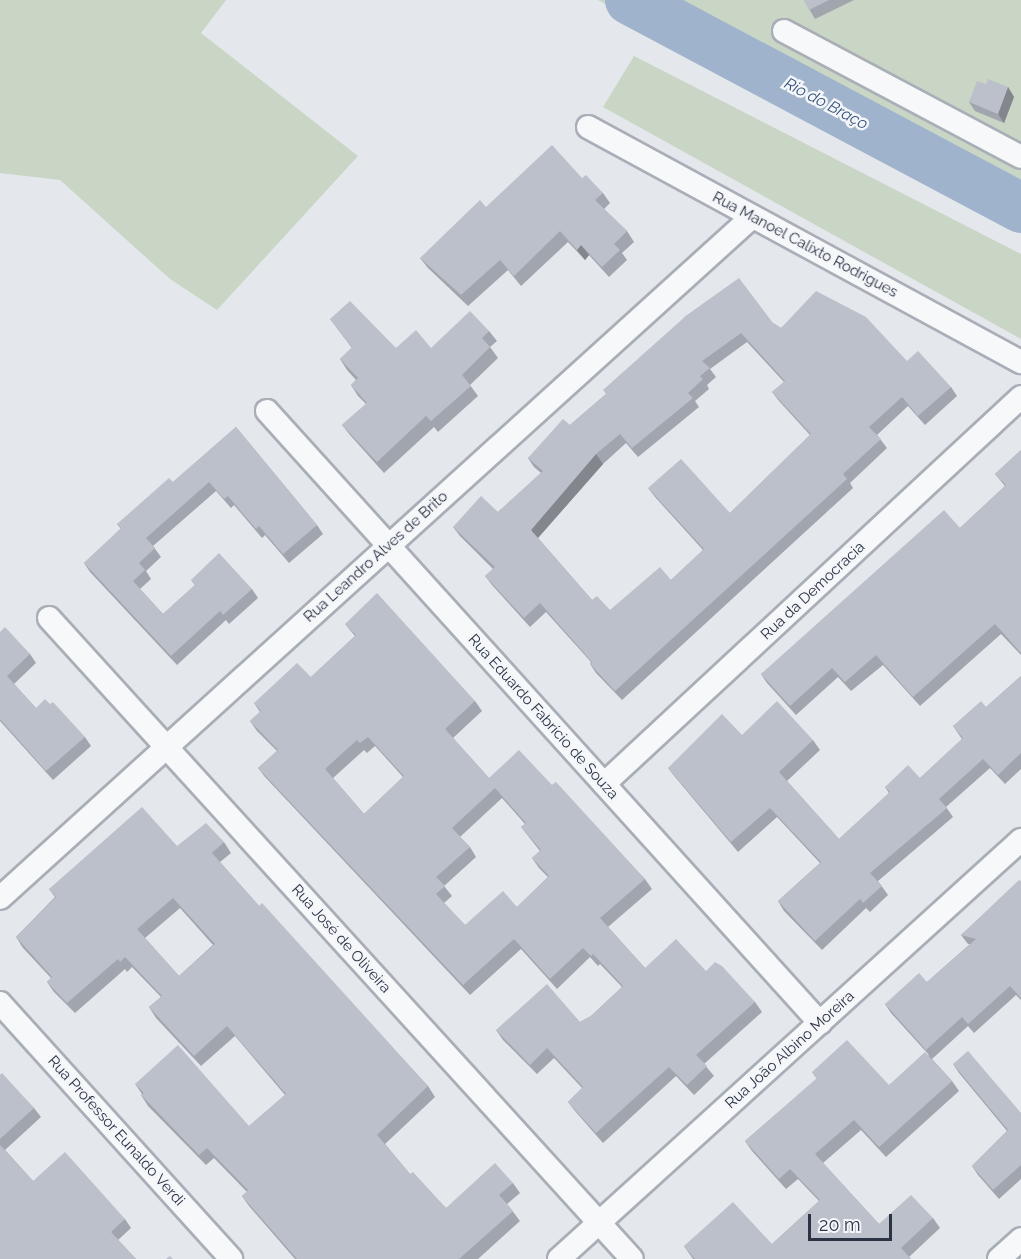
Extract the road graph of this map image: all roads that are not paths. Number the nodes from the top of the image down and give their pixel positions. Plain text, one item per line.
1 (784, 31) dead end
2 (588, 128) dead end
3 (1021, 157) edge
4 (752, 217) junction
5 (1021, 362) edge
6 (1021, 397) edge
7 (267, 411) dead end
8 (389, 546) junction
9 (50, 618) dead end
10 (166, 747) junction
11 (604, 784) junction
12 (1021, 840) edge
13 (0, 898) edge
14 (0, 1003) edge
15 (820, 1023) junction
16 (599, 1223) junction
17 (1021, 1239) edge
18 (231, 1259) edge
19 (560, 1259) edge
20 (632, 1259) edge
21 (999, 1259) edge

1 - 3 street
2 - 4 street, Rua Manoel Calixto Rodrigues
4 - 5 street, Rua Manoel Calixto Rodrigues
4 - 8 street, Rua Leandro Alves de Brito
6 - 11 street, Rua da Democracia
7 - 8 street, Rua Eduardo Fabrício de Souza
8 - 10 street, Rua Leandro Alves de Brito
8 - 11 street, Rua Eduardo Fabrício de Souza
9 - 10 street, Rua José de Oliveira
10 - 13 street, Rua Leandro Alves de Brito
10 - 16 street, Rua José de Oliveira
11 - 15 street, Rua Eduardo Fabrício de Souza
12 - 15 street, Rua João Albino Moreira
14 - 18 street, Rua Professor Eunaldo Verdi
15 - 16 street, Rua João Albino Moreira
16 - 19 street, Rua João Albino Moreira
16 - 20 street, Rua José de Oliveira
17 - 21 street

